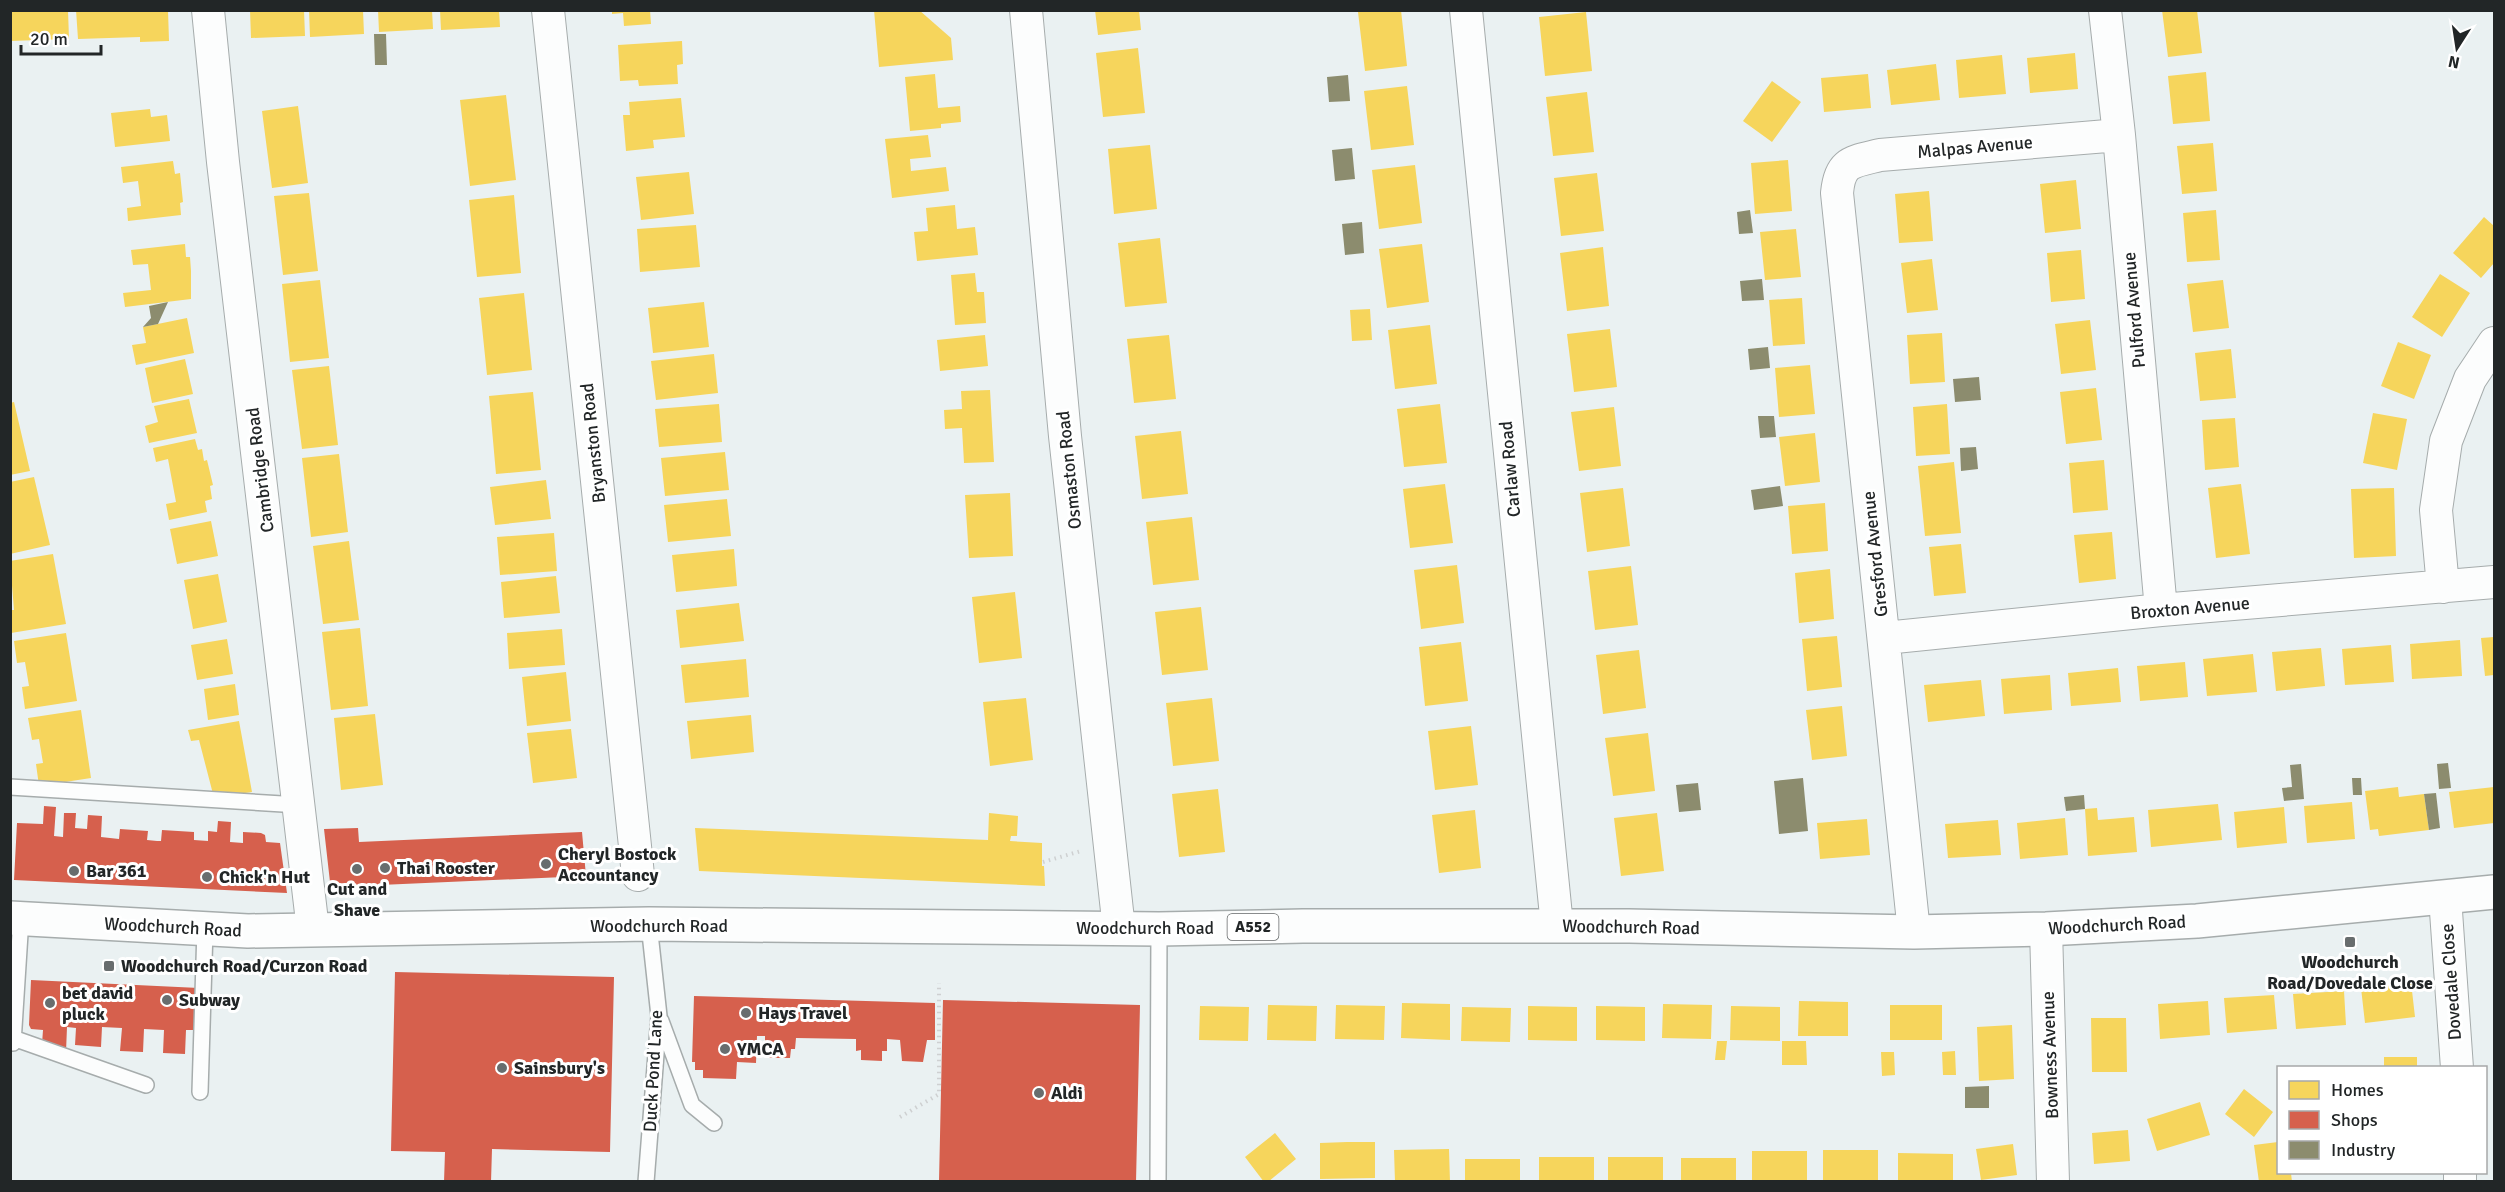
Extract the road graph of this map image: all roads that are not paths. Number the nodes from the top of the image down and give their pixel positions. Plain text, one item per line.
1 (208, 10) edge
2 (548, 10) edge
3 (1026, 10) edge
4 (1466, 10) edge
5 (2105, 10) edge
6 (2118, 135) junction
7 (1839, 176) joint
8 (2494, 343) edge
9 (2494, 582) edge
10 (2443, 586) junction
11 (2162, 610) junction
12 (1885, 638) junction
13 (10, 787) edge
14 (298, 805) junction
15 (638, 875) dead end
16 (2494, 892) edge
17 (2445, 897) junction
18 (16, 918) edge
19 (649, 924) junction
20 (1557, 926) junction
21 (205, 928) junction
22 (1119, 929) junction
23 (1159, 929) junction
24 (2046, 929) junction
25 (313, 930) junction
26 (1914, 932) junction
27 (659, 1016) junction
28 (2457, 1066) edge
29 (146, 1085) dead end
30 (200, 1092) dead end
31 (714, 1123) dead end
32 (646, 1182) edge
33 (1158, 1182) edge
34 (2053, 1182) edge

1 - 14 street, Cambridge Road
2 - 15 street, Bryanston Road
3 - 22 street, Osmaston Road
4 - 20 street, Carlaw Road
5 - 6 street, Pulford Avenue
6 - 7 street, Malpas Avenue
6 - 11 street, Pulford Avenue
7 - 12 street, Gresford Avenue
8 - 10 street
9 - 10 street, Broxton Avenue
10 - 11 street, Broxton Avenue
11 - 12 street, Broxton Avenue
12 - 26 street, Gresford Avenue
13 - 14 lane
14 - 25 street, Cambridge Road
16 - 17 highway, Woodchurch Road / A552
17 - 24 highway, Woodchurch Road / A552
17 - 28 street, Dovedale Close
18 - 21 highway, Woodchurch Road / A552
18 - 29 lane
19 - 22 highway, Woodchurch Road / A552
19 - 25 highway, Woodchurch Road / A552
19 - 27 lane, Duck Pond Lane
20 - 23 highway, Woodchurch Road / A552
20 - 26 highway, Woodchurch Road / A552
21 - 25 highway, Woodchurch Road / A552
21 - 30 lane
22 - 23 highway, Woodchurch Road / A552
23 - 33 lane
24 - 26 highway, Woodchurch Road / A552
24 - 34 street, Bowness Avenue
27 - 31 lane
27 - 32 lane, Duck Pond Lane

